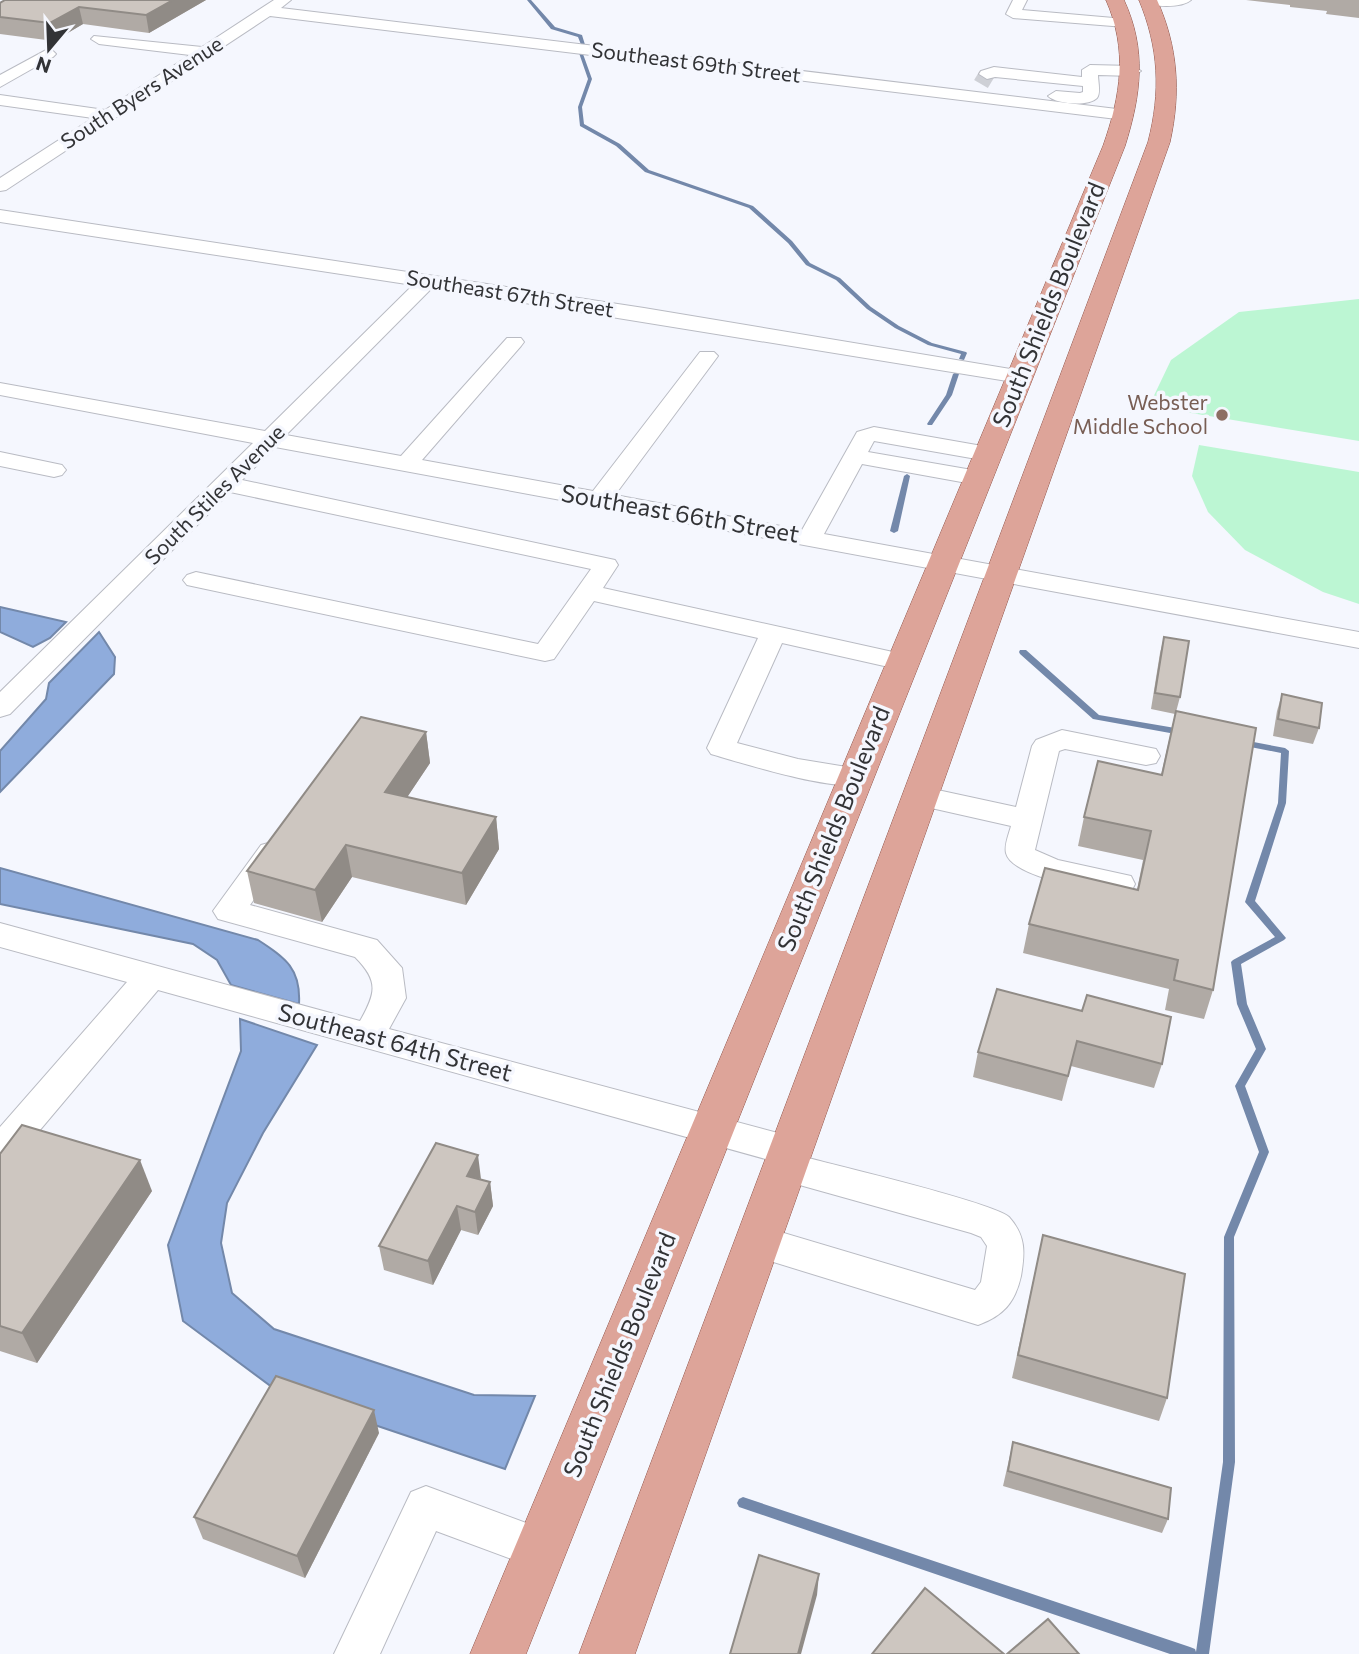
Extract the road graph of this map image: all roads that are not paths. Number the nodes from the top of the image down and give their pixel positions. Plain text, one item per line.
1 (284, 0) edge
2 (1020, 0) edge
3 (1148, 0) edge
4 (1184, 0) edge
5 (1046, 1) edge
6 (266, 6) edge
7 (1120, 10) edge
8 (99, 39) dead end
9 (204, 52) junction
10 (48, 54) dead end
11 (1133, 71) junction
12 (0, 82) edge
13 (981, 85) junction
14 (1109, 95) junction
15 (0, 100) edge
16 (1045, 106) junction
17 (108, 115) junction
18 (0, 186) edge
19 (0, 216) edge
20 (428, 281) junction
21 (514, 342) dead end
22 (707, 356) dead end
23 (1020, 377) junction
24 (0, 389) edge
25 (272, 439) junction
26 (855, 456) junction
27 (0, 459) edge
28 (406, 464) junction
29 (983, 466) junction
30 (54, 470) dead end
31 (226, 484) junction
32 (599, 500) junction
33 (810, 537) junction
34 (943, 561) junction
35 (1004, 572) junction
36 (196, 580) dead end
37 (587, 592) junction
38 (774, 633) junction
39 (1359, 640) edge
40 (902, 662) junction
41 (0, 709) edge
42 (1146, 755) dead end
43 (855, 777) junction
44 (919, 796) junction
45 (1027, 820) junction
46 (291, 827) edge
47 (1120, 884) edge
48 (0, 935) edge
49 (151, 976) junction
50 (368, 1036) junction
51 (711, 1130) junction
52 (0, 1152) edge
53 (787, 1158) junction
54 (757, 1241) junction
55 (541, 1549) junction
56 (357, 1654) edge
57 (498, 1654) edge
58 (607, 1654) edge

1 - 6 street, South Byers Avenue
2 - 7 street
3 - 4 street
3 - 35 main road, South Shields Boulevard
5 - 7 street
6 - 9 street, South Byers Avenue
6 - 13 street, Southeast 69th Street
7 - 11 main road, South Shields Boulevard
8 - 9 street
9 - 17 street, South Byers Avenue
10 - 12 street
11 - 14 main road, South Shields Boulevard
11 - 14 street
13 - 14 street
13 - 16 street, Southeast 69th Street
14 - 16 street, Southeast 69th Street
14 - 16 street
14 - 23 main road, South Shields Boulevard
15 - 17 street
17 - 18 street, South Byers Avenue
19 - 20 street, Southeast 67th Street
20 - 23 street, Southeast 67th Street
20 - 25 street, South Stiles Avenue
21 - 28 street
22 - 32 street
23 - 29 main road, South Shields Boulevard
24 - 25 street, Southeast 66th Street
25 - 28 street, Southeast 66th Street
25 - 31 street, South Stiles Avenue
26 - 29 street
26 - 29 street
26 - 33 street
27 - 30 street
28 - 32 street, Southeast 66th Street
29 - 34 main road, South Shields Boulevard
31 - 37 street
31 - 41 street, South Stiles Avenue
32 - 33 street, Southeast 66th Street
33 - 34 street, Southeast 66th Street
34 - 35 street, Southeast 66th Street
34 - 40 main road, South Shields Boulevard
35 - 39 street, Southeast 66th Street
35 - 44 main road, South Shields Boulevard
36 - 37 street
37 - 38 street
38 - 40 street
38 - 43 street
40 - 43 main road, South Shields Boulevard
42 - 45 street
43 - 51 main road, South Shields Boulevard
44 - 45 street
44 - 53 main road, South Shields Boulevard
45 - 47 street
46 - 50 street
48 - 49 street, Southeast 64th Street
49 - 50 street, Southeast 64th Street
49 - 52 street
50 - 51 street, Southeast 64th Street
51 - 53 street, Southeast 64th Street
51 - 55 main road, South Shields Boulevard
53 - 54 main road, South Shields Boulevard
53 - 54 street, Southeast 64th Street
54 - 58 main road, South Shields Boulevard
55 - 56 street
55 - 57 main road, South Shields Boulevard

